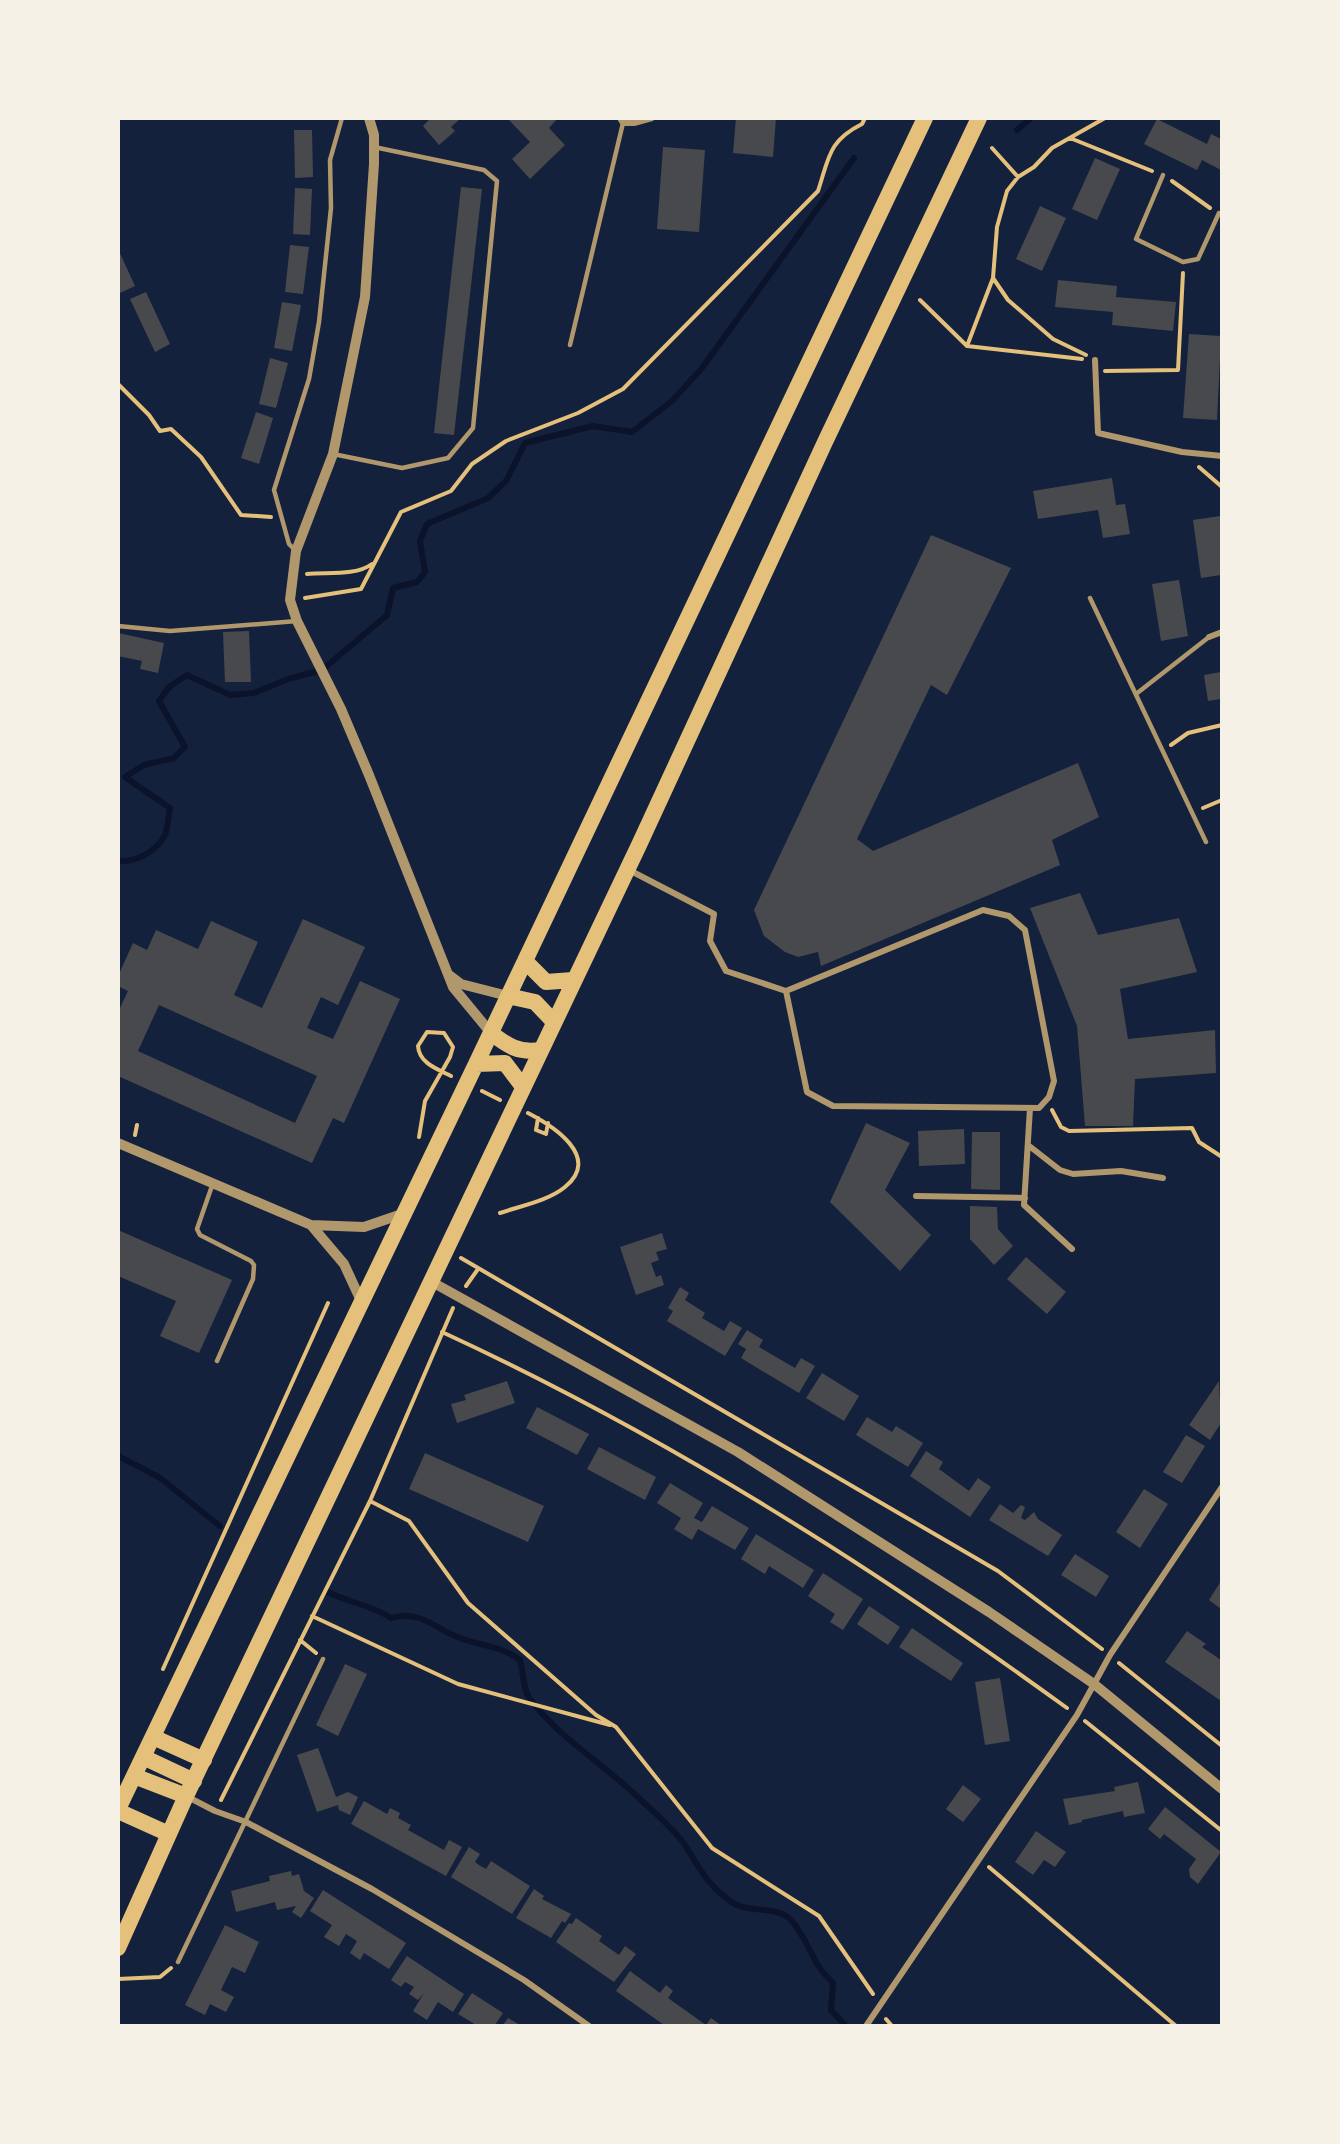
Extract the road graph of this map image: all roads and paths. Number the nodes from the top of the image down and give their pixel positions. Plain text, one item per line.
1 (342, 118) edge
2 (369, 118) edge
3 (652, 118) edge
4 (865, 118) edge
5 (925, 118) edge
6 (979, 118) edge
7 (1106, 118) edge
8 (622, 121) edge
9 (1069, 138) junction
10 (374, 147) junction
11 (992, 148) dead end
12 (1163, 175) junction
13 (1018, 177) junction
14 (1220, 214) edge
15 (1183, 262) junction
16 (993, 278) junction
17 (920, 300) dead end
18 (570, 345) dead end
19 (967, 346) junction
20 (1095, 360) junction
21 (1096, 371) junction
22 (118, 384) edge
23 (1182, 452) junction
24 (333, 454) junction
25 (1221, 456) edge
26 (1221, 487) edge
27 (284, 517) junction
28 (296, 551) junction
29 (373, 564) junction
30 (292, 576) junction
31 (1090, 598) dead end
32 (290, 600) junction
33 (297, 621) junction
34 (118, 627) edge
35 (1221, 632) edge
36 (1209, 637) joint
37 (1136, 694) junction
38 (1221, 725) edge
39 (1163, 751) junction
40 (1221, 800) edge
41 (1194, 812) junction
42 (1206, 842) dead end
43 (627, 869) junction
44 (525, 961) junction
45 (449, 975) junction
46 (573, 980) junction
47 (786, 991) junction
48 (508, 996) junction
49 (554, 1022) junction
50 (491, 1033) junction
51 (540, 1050) junction
52 (476, 1064) junction
53 (458, 1079) dead end
54 (523, 1087) junction
55 (478, 1089) dead end
56 (1046, 1100) junction
57 (508, 1104) dead end
58 (518, 1108) dead end
59 (1030, 1108) junction
60 (419, 1137) dead end
61 (118, 1143) edge
62 (1028, 1145) junction
63 (1221, 1157) edge
64 (1163, 1178) dead end
65 (213, 1183) junction
66 (916, 1196) dead end
67 (1025, 1198) junction
68 (405, 1213) junction
69 (500, 1213) dead end
70 (310, 1225) junction
71 (1072, 1249) dead end
72 (447, 1250) junction
73 (432, 1282) junction
74 (328, 1303) dead end
75 (362, 1303) junction
76 (218, 1361) dead end
77 (1221, 1487) edge
78 (370, 1501) junction
79 (312, 1616) junction
80 (300, 1640) junction
81 (1110, 1655) junction
82 (323, 1659) joint
83 (162, 1670) dead end
84 (1094, 1684) junction
85 (1077, 1715) junction
86 (616, 1727) junction
87 (153, 1737) junction
88 (1221, 1746) edge
89 (143, 1756) junction
90 (204, 1760) junction
91 (134, 1776) junction
92 (194, 1781) junction
93 (1221, 1789) edge
94 (186, 1796) junction
95 (118, 1810) edge
96 (215, 1812) junction
97 (246, 1822) junction
98 (1221, 1831) edge
99 (169, 1834) junction
100 (978, 1861) junction
101 (118, 1948) edge
102 (178, 1962) joint
103 (118, 1979) edge
104 (880, 2005) junction
105 (589, 2025) edge
106 (866, 2025) edge
107 (1176, 2025) edge

1 - 27 lane
2 - 10 street
3 - 8 street
4 - 29 path
5 - 44 highway
6 - 43 highway
7 - 9 path
8 - 18 lane
9 - 12 path
9 - 13 path
10 - 24 street
10 - 24 lane
11 - 13 path
12 - 14 path
12 - 15 lane
13 - 16 path
14 - 15 lane
15 - 21 path
16 - 19 path
16 - 20 path
17 - 19 path
19 - 20 path
20 - 21 street
21 - 23 street
22 - 27 path
23 - 25 street
23 - 26 path
24 - 28 street
27 - 28 lane
28 - 30 street
29 - 30 path
29 - 32 path
30 - 32 street
31 - 37 lane
32 - 33 street
33 - 34 lane
33 - 45 street
35 - 36 street
36 - 37 lane
37 - 39 lane
38 - 39 path
39 - 41 lane
40 - 41 path
41 - 42 lane
43 - 46 highway
43 - 47 street
44 - 46 highway
44 - 48 highway
45 - 48 street
45 - 50 street
46 - 49 highway
47 - 56 street
47 - 59 street
48 - 49 highway
48 - 50 highway
49 - 51 highway
50 - 51 highway
50 - 52 highway
51 - 54 highway
52 - 54 highway
52 - 68 highway
53 - 60 path
54 - 72 highway
55 - 57 path
56 - 59 street
56 - 63 path
58 - 69 path
59 - 62 street
61 - 65 street
62 - 64 street
62 - 67 street
65 - 70 street
65 - 76 lane
66 - 67 street
67 - 71 street
68 - 70 street
68 - 75 highway
70 - 75 street
72 - 73 highway
72 - 81 path
73 - 84 street
73 - 90 highway
74 - 83 path
75 - 87 highway
77 - 81 street
78 - 79 path
78 - 85 path
78 - 86 path
79 - 80 path
79 - 86 path
80 - 82 path
80 - 96 path
81 - 84 street
81 - 88 path
82 - 97 lane
84 - 85 street
84 - 93 street
85 - 98 path
85 - 100 street
86 - 104 path
87 - 89 highway
87 - 90 highway
89 - 91 highway
89 - 92 highway
90 - 92 highway
91 - 94 highway
91 - 95 highway
92 - 94 highway
94 - 96 street
94 - 99 highway
95 - 99 highway
96 - 97 street
97 - 102 lane
97 - 105 street
99 - 101 highway
100 - 104 street
100 - 107 path
102 - 103 path
104 - 106 street

